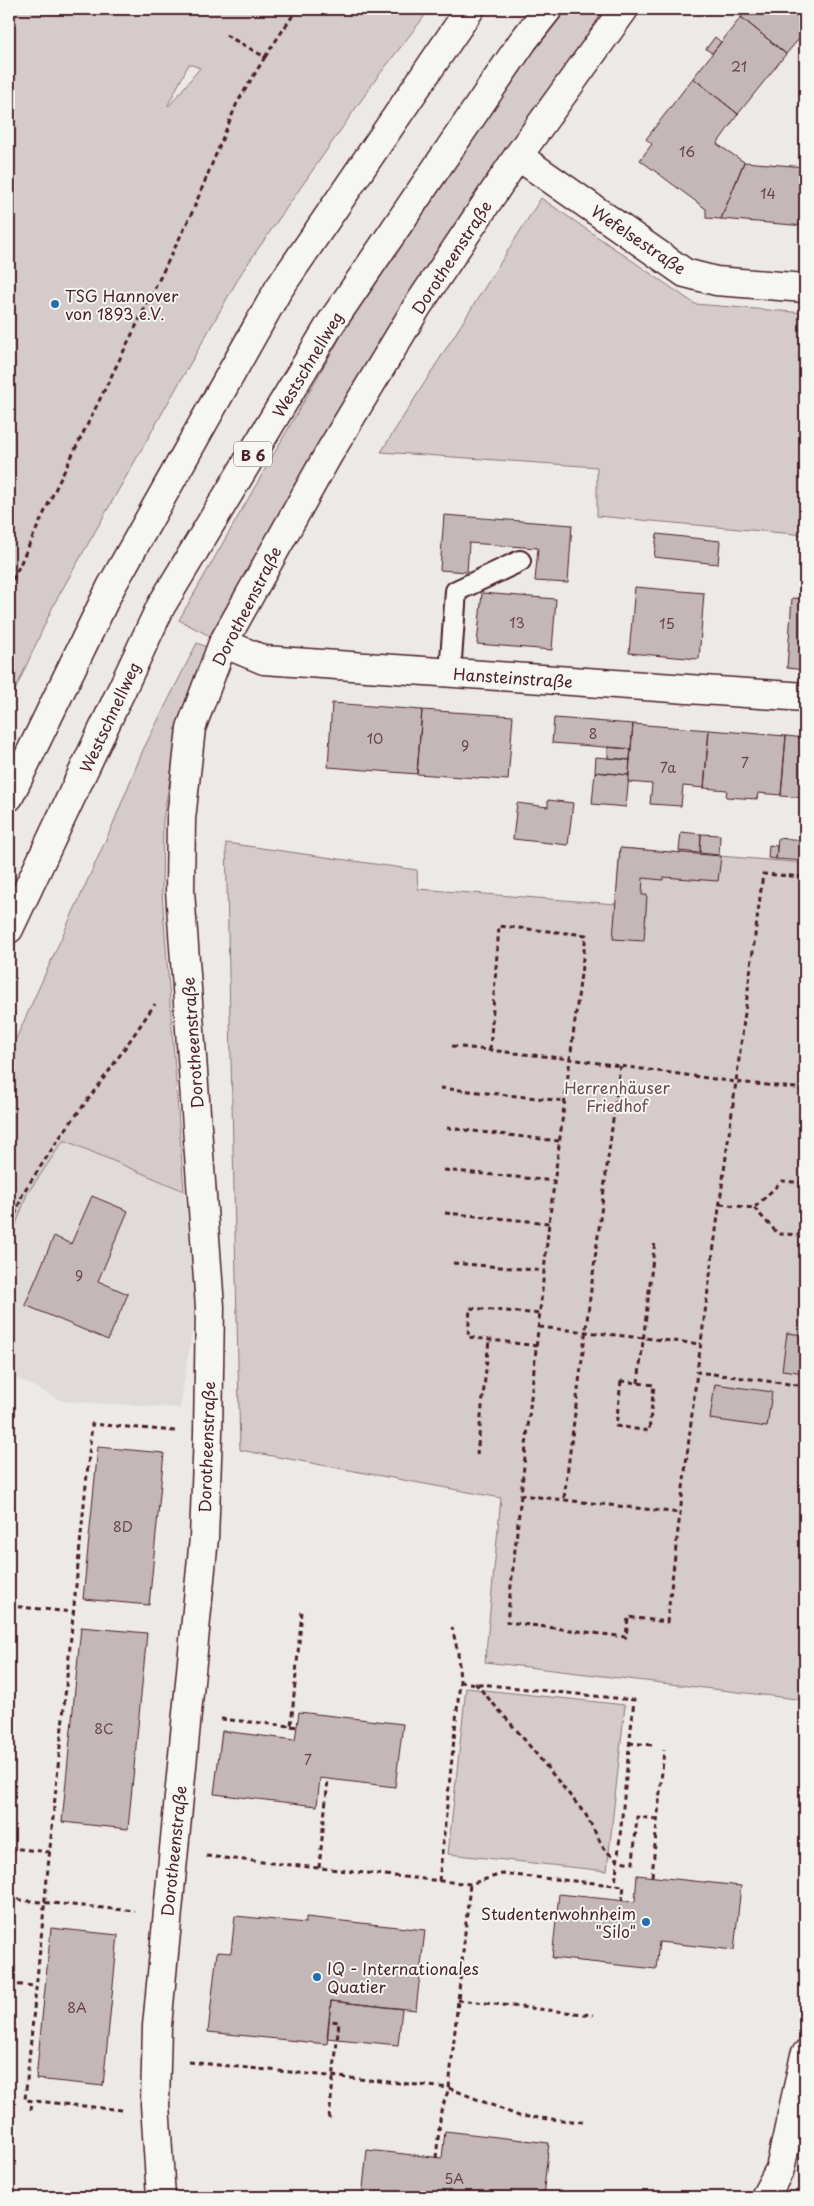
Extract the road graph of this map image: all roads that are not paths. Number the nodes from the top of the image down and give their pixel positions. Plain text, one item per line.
1 (470, 9) edge
2 (548, 9) edge
3 (624, 9) edge
4 (518, 156) junction
5 (805, 288) edge
6 (520, 561) dead end
7 (223, 643) junction
8 (450, 673) junction
9 (805, 697) edge
10 (9, 797) edge
11 (9, 929) edge
12 (805, 2055) edge
13 (161, 2197) edge
14 (765, 2197) edge

1 - 10 main road
2 - 11 main road, Westschnellweg / B 6
3 - 4 main road, Dorotheenstraße
4 - 5 main road, Wefelsestraße
4 - 7 main road, Dorotheenstraße
6 - 8 lane
7 - 8 main road, Hansteinstraße
7 - 13 main road, Dorotheenstraße
8 - 9 main road, Hansteinstraße
12 - 14 main road

